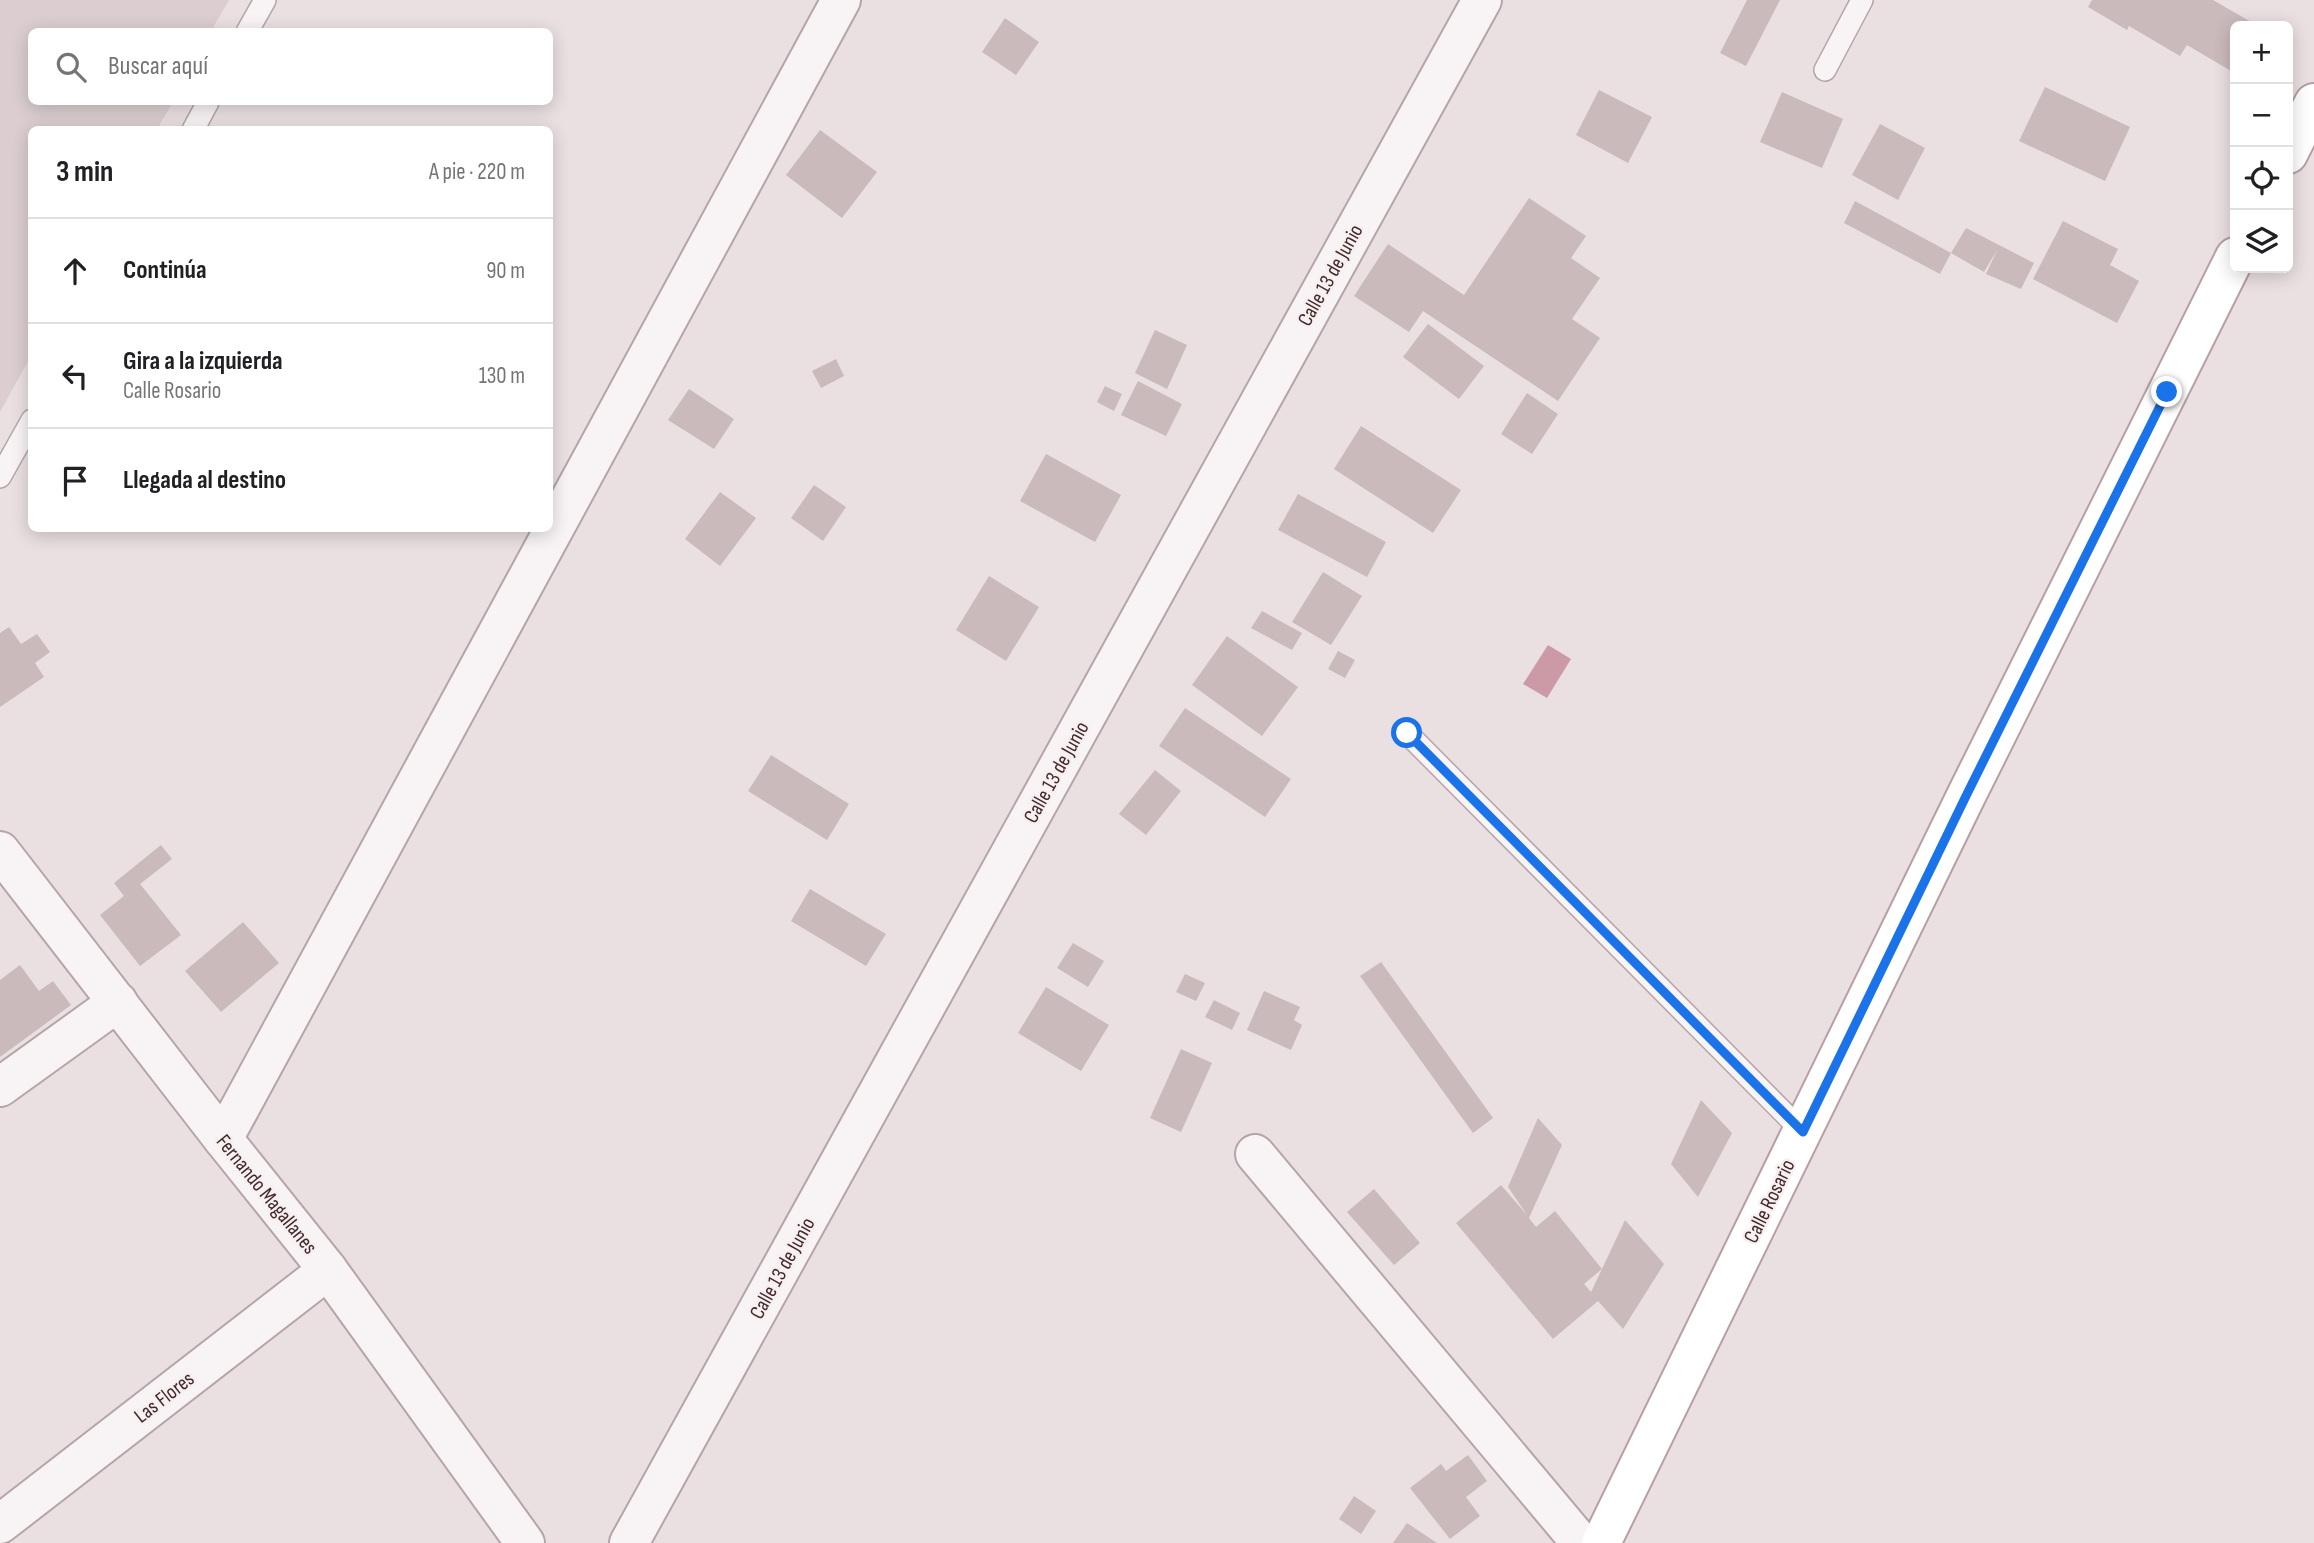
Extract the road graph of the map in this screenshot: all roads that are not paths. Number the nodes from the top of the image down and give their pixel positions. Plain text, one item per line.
1 (265, 0) edge
2 (841, 0) edge
3 (1482, 0) edge
4 (1862, 0) edge
5 (249, 28) edge
6 (1825, 70) dead end
7 (2314, 103) edge
8 (206, 105) edge
9 (195, 126) edge
10 (2292, 147) edge
11 (2230, 267) edge
12 (28, 427) edge
13 (0, 477) edge
14 (553, 531) edge
15 (552, 532) edge
16 (1407, 733) dead end
17 (0, 851) edge
18 (118, 1002) junction
19 (0, 1087) edge
20 (1803, 1132) junction
21 (223, 1139) junction
22 (1255, 1154) dead end
23 (328, 1270) junction
24 (0, 1524) edge
25 (524, 1543) edge
26 (629, 1543) edge
27 (1581, 1543) edge
28 (1601, 1543) edge

1 - 5 lane
2 - 14 street
3 - 26 street, Calle 13 de Junio
4 - 6 lane
7 - 10 main road
8 - 9 lane
11 - 20 main road, Calle Rosario
12 - 13 lane
15 - 21 street
16 - 20 lane
17 - 18 street, Fernando Magallanes
18 - 19 street
18 - 21 street, Fernando Magallanes
20 - 28 main road, Calle Rosario
21 - 23 street, Fernando Magallanes
22 - 27 street
23 - 24 street, Las Flores
23 - 25 street, Fernando Magallanes

